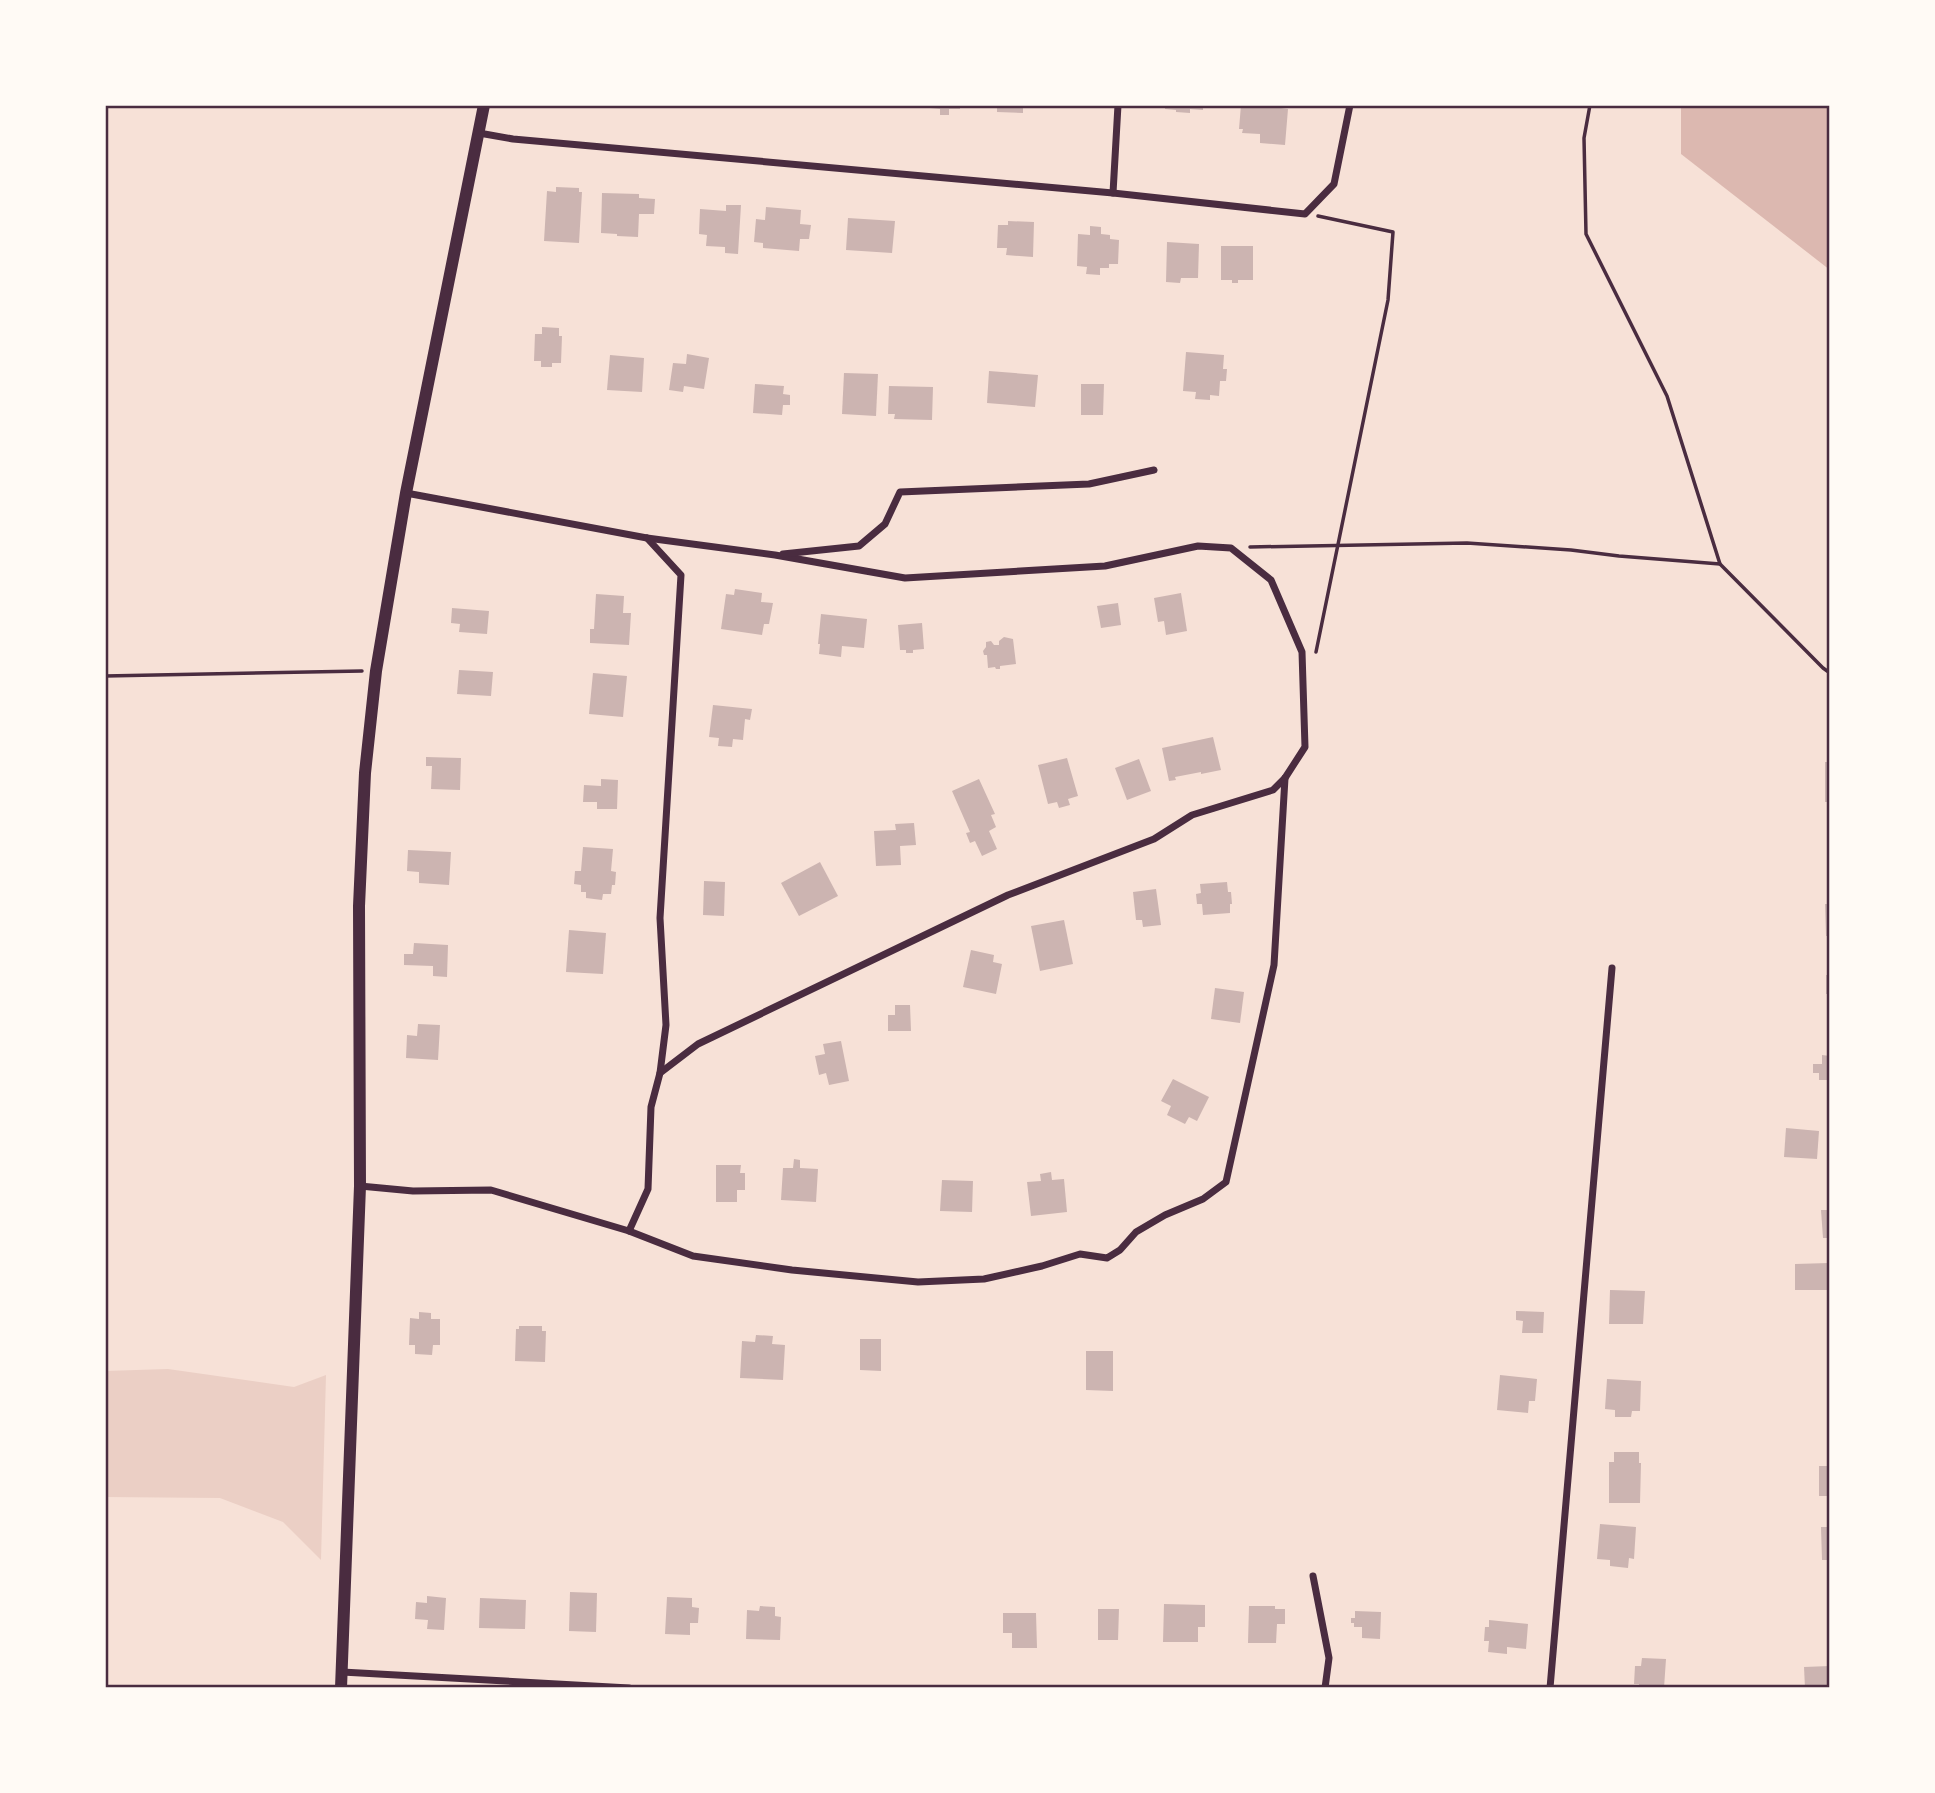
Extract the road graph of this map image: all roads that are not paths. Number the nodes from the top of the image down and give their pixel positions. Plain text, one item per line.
1 (484, 105) edge
2 (1118, 105) edge
3 (1350, 105) edge
4 (479, 133) junction
5 (1113, 193) junction
6 (1154, 470) dead end
7 (407, 493) junction
8 (647, 538) junction
9 (775, 555) junction
10 (1285, 778) junction
11 (1612, 968) dead end
12 (660, 1073) junction
13 (360, 1186) junction
14 (629, 1231) junction
15 (1313, 1576) dead end
16 (342, 1672) junction
17 (341, 1688) edge
18 (629, 1688) edge
19 (1325, 1688) edge
20 (1550, 1688) edge

1 - 4 street
2 - 5 street
3 - 5 street
4 - 5 street
4 - 7 street
6 - 9 street
7 - 8 street
7 - 13 street
8 - 9 street
8 - 12 street
9 - 10 street
10 - 12 street
10 - 14 street
11 - 20 street
12 - 14 street
13 - 14 street
13 - 16 street
15 - 19 street
16 - 17 street
16 - 18 street

